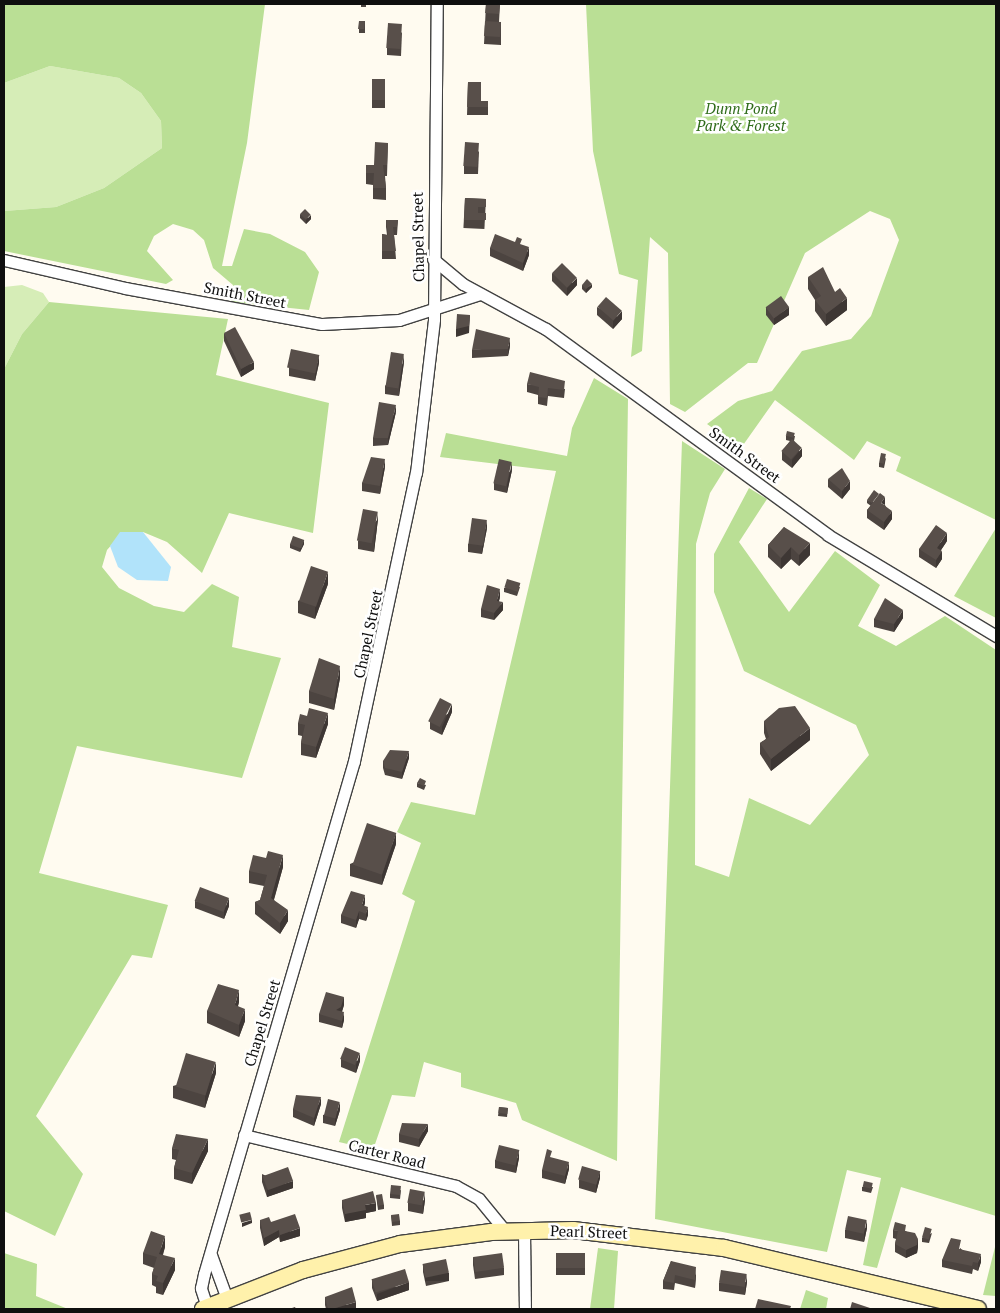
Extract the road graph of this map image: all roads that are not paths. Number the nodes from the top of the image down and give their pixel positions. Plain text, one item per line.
1 (437, 4) edge
2 (433, 259) junction
3 (4, 260) edge
4 (480, 294) junction
5 (434, 312) junction
6 (996, 636) edge
7 (244, 1135) junction
8 (524, 1231) junction
9 (506, 1232) junction
10 (210, 1251) junction
11 (227, 1299) junction
12 (205, 1308) edge
13 (525, 1309) edge
14 (978, 1309) edge

1 - 2 street, Chapel Street
2 - 4 street, Smith Street
2 - 5 street, Chapel Street
3 - 5 street, Smith Street
4 - 5 street, Smith Street
4 - 6 street, Smith Street
5 - 7 street, Chapel Street
7 - 9 street, Carter Road
7 - 10 street, Chapel Street
8 - 9 main road, Pearl Street
8 - 13 street
8 - 14 main road, Pearl Street
9 - 11 main road, Pearl Street
10 - 11 street
10 - 12 street, Chapel Street
11 - 12 main road, Pearl Street

